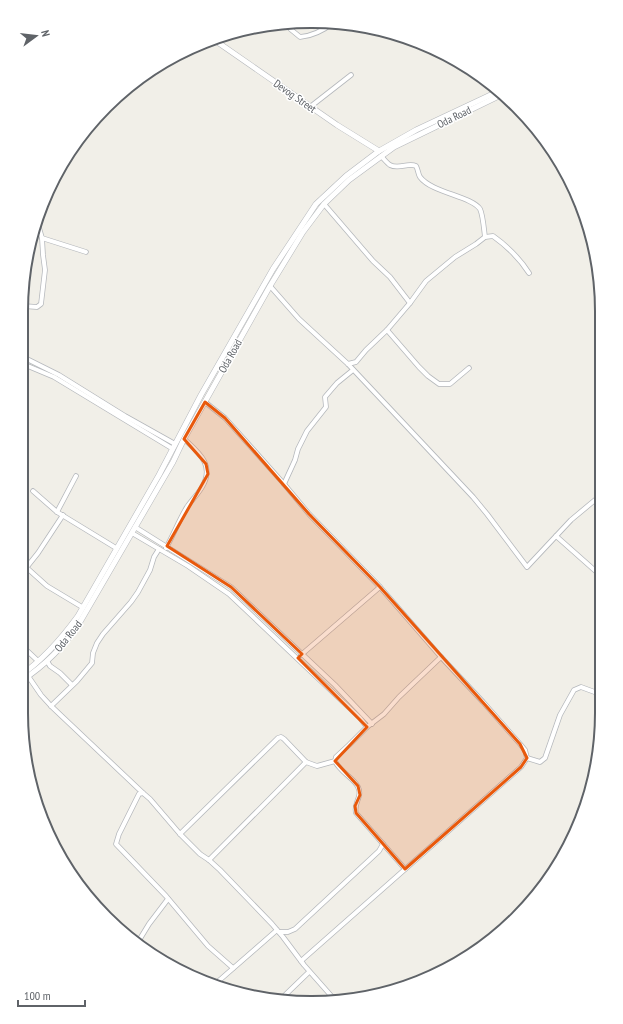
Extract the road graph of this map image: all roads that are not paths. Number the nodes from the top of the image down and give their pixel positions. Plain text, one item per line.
1 (290, 29) edge
2 (324, 29) edge
3 (219, 43) edge
4 (351, 75) dead end
5 (493, 94) edge
6 (497, 97) edge
7 (310, 107) junction
8 (380, 154) junction
9 (324, 204) junction
10 (40, 230) edge
11 (485, 237) junction
12 (42, 238) junction
13 (86, 252) dead end
14 (530, 273) dead end
15 (270, 286) junction
16 (410, 304) junction
17 (28, 306) edge
18 (388, 330) junction
19 (28, 360) edge
20 (348, 364) junction
21 (28, 366) edge
22 (469, 368) dead end
23 (354, 370) junction
24 (69, 384) junction
25 (205, 402) junction
26 (184, 439) junction
27 (174, 446) junction
28 (76, 476) dead end
29 (161, 476) junction
30 (284, 484) junction
31 (33, 491) dead end
32 (595, 500) edge
33 (57, 512) junction
34 (63, 515) junction
35 (135, 527) junction
36 (132, 533) junction
37 (556, 536) junction
38 (167, 546) junction
39 (116, 548) junction
40 (161, 550) junction
41 (28, 567) edge
42 (28, 569) edge
43 (595, 571) edge
44 (380, 587) junction
45 (237, 592) junction
46 (232, 596) junction
47 (82, 607) junction
48 (28, 652) edge
49 (302, 654) junction
50 (441, 657) junction
51 (298, 658) junction
52 (38, 661) junction
53 (47, 661) junction
54 (28, 669) edge
55 (28, 676) joint
56 (72, 685) junction
57 (595, 692) edge
58 (51, 706) junction
59 (372, 724) junction
60 (367, 727) junction
61 (527, 758) junction
62 (335, 761) junction
63 (306, 762) junction
64 (143, 793) junction
65 (180, 834) junction
66 (383, 844) junction
67 (209, 860) junction
68 (405, 870) junction
69 (168, 898) junction
70 (278, 931) junction
71 (140, 938) edge
72 (302, 961) junction
73 (233, 968) junction
74 (309, 972) junction
75 (219, 981) edge
76 (286, 995) edge
77 (330, 995) edge

1 - 2 street
3 - 7 street, Devog Street
4 - 7 street
5 - 8 street, Oda Road
6 - 8 street, Oda Road
7 - 8 street, Devog Street
8 - 9 street, Oda Road
8 - 11 street
8 - 27 street, Oda Road
9 - 15 street, Oda Road
9 - 16 street
10 - 12 street
11 - 14 street
11 - 16 street
12 - 13 street
12 - 17 street
15 - 20 street
15 - 25 street, Oda Road
16 - 18 street
18 - 20 street
18 - 22 street
19 - 24 street
20 - 23 street
21 - 24 street
23 - 30 street
23 - 37 street
24 - 27 street
25 - 26 street, Oda Road
25 - 30 street
26 - 29 street, Oda Road
26 - 38 street
27 - 29 street, Oda Road
28 - 33 street
29 - 35 street, Oda Road
29 - 39 street, Oda Road
30 - 44 street
31 - 33 street
32 - 37 street
33 - 34 street
34 - 39 street
34 - 41 street
35 - 36 street, Oda Road
35 - 38 street
36 - 40 street
36 - 53 street, Oda Road
37 - 43 street
38 - 40 street
38 - 45 street
39 - 47 street, Oda Road
40 - 46 street
40 - 56 street
42 - 47 street
44 - 49 street
44 - 50 street
45 - 46 street
45 - 49 street
46 - 51 street
47 - 52 street, Oda Road
48 - 52 street
49 - 51 street
49 - 59 street
50 - 59 street
50 - 61 street
51 - 60 street
52 - 54 street, Oda Road
53 - 55 street, Oda Road
53 - 56 street
55 - 58 street
56 - 58 street
57 - 61 street
58 - 64 street
59 - 60 street
60 - 62 street
61 - 68 street
62 - 63 street
62 - 66 street
63 - 65 street
63 - 67 street
64 - 65 street
64 - 69 street
65 - 67 street
66 - 68 street
66 - 70 street
67 - 70 street
68 - 72 street
69 - 71 street
69 - 73 street
70 - 72 street
70 - 73 street
72 - 74 street
73 - 75 street
74 - 76 street
74 - 77 street

